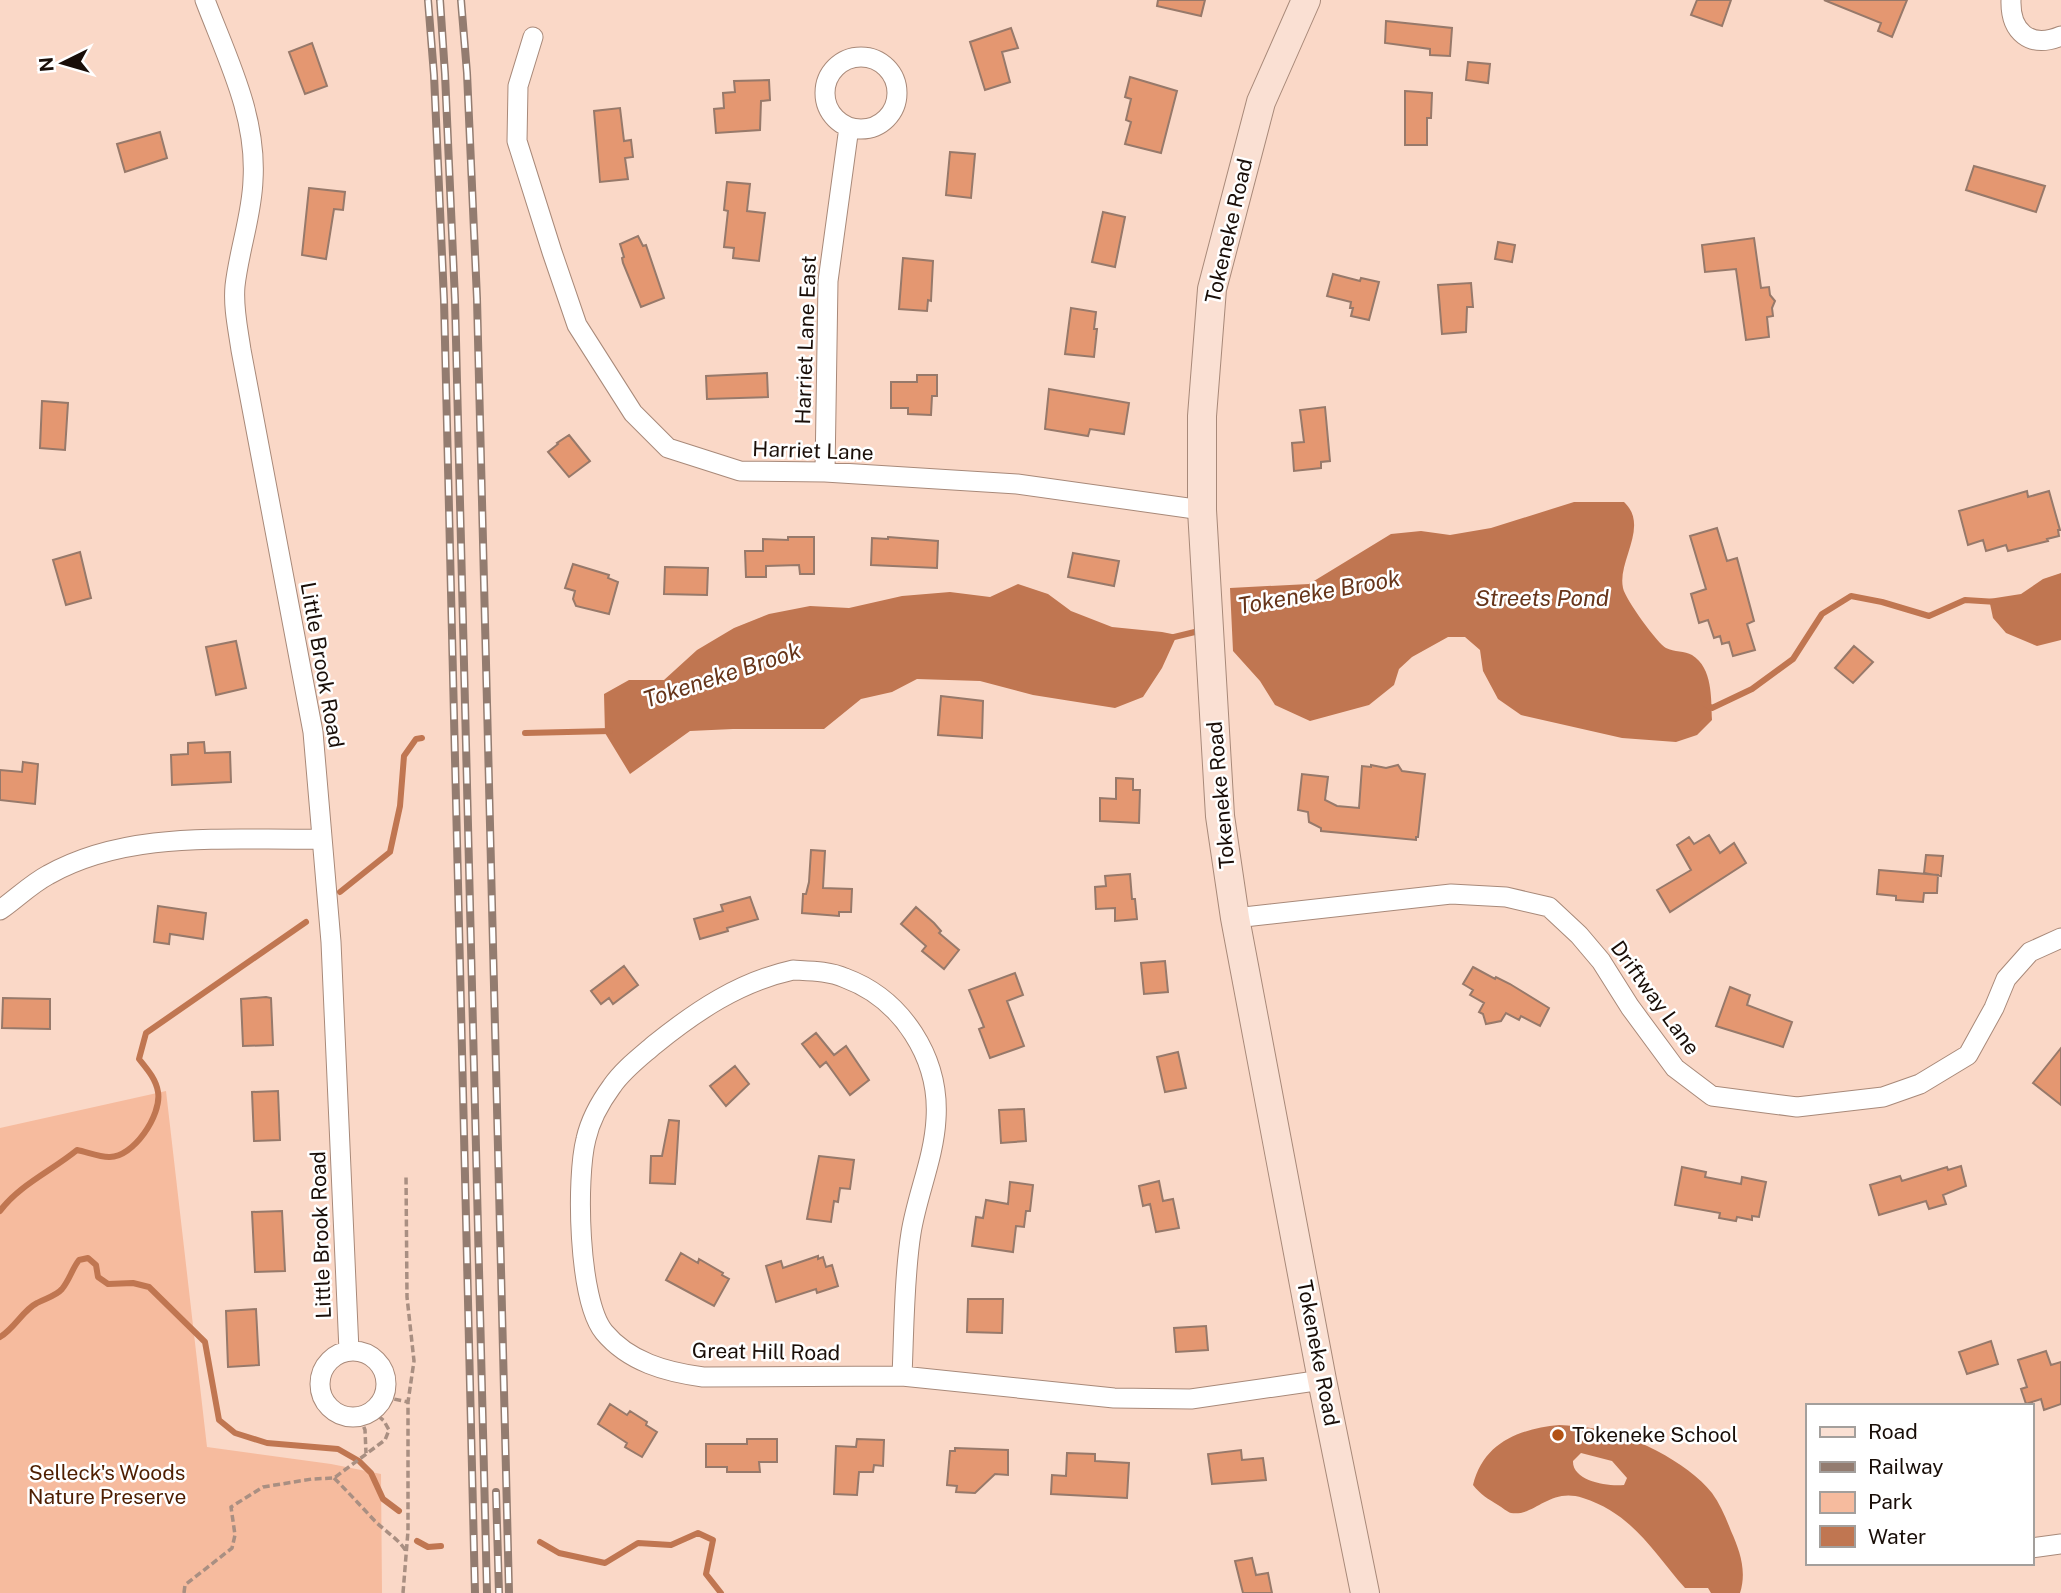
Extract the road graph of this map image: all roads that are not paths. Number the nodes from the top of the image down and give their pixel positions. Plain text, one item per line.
1 (205, 0) edge
2 (1306, 0) edge
3 (2011, 0) edge
4 (2061, 36) edge
5 (533, 37) dead end
6 (849, 127) dead end
7 (825, 472) junction
8 (1202, 510) junction
9 (322, 839) junction
10 (0, 910) edge
11 (1235, 918) junction
12 (2061, 938) edge
13 (349, 1351) junction
14 (902, 1376) junction
15 (1322, 1380) junction
16 (2061, 1544) edge
17 (2033, 1548) edge
18 (1365, 1593) edge

1 - 9 street, Little Brook Road
2 - 8 main road, Tokeneke Road
3 - 4 street
5 - 7 street, Harriet Lane
6 - 7 street, Harriet Lane East
7 - 8 street, Harriet Lane
8 - 11 main road, Tokeneke Road
9 - 10 street
9 - 13 street, Little Brook Road
11 - 12 street, Driftway Lane
11 - 15 main road, Tokeneke Road
13 - 13 street
14 - 14 street, Great Hill Road
14 - 15 street, Great Hill Road
15 - 18 main road, Tokeneke Road
16 - 17 street

